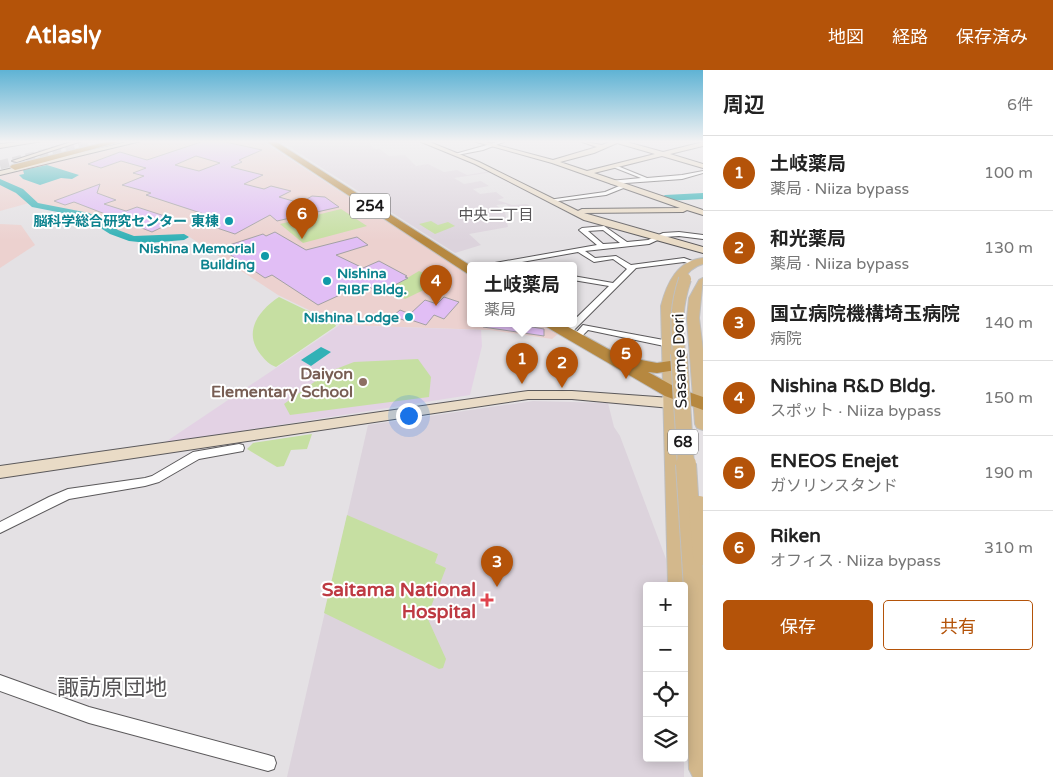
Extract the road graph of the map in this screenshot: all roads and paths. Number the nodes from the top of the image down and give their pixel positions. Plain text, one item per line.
1 (321, 174) edge
2 (326, 174) edge
3 (498, 174) edge
4 (590, 174) edge
5 (634, 174) edge
6 (695, 174) edge
7 (646, 179) junction
8 (612, 182) junction
9 (624, 186) junction
10 (551, 200) junction
11 (572, 210) junction
12 (700, 212) edge
13 (659, 237) junction
14 (703, 237) edge
15 (625, 243) junction
16 (602, 246) junction
17 (579, 250) junction
18 (512, 262) edge
19 (467, 264) edge
20 (631, 268) junction
21 (698, 268) edge
22 (467, 269) edge
23 (577, 279) edge
24 (613, 285) junction
25 (577, 322) edge
26 (557, 327) edge
27 (571, 328) edge
28 (669, 344) junction
29 (700, 357) edge
30 (636, 364) junction
31 (670, 366) junction
32 (688, 397) edge
33 (703, 424) edge
34 (673, 425) junction
35 (703, 431) edge
36 (239, 448) dead end
37 (0, 472) edge
38 (0, 528) edge
39 (703, 555) edge
40 (679, 582) edge
41 (688, 672) edge
42 (0, 684) edge
43 (268, 763) dead end
44 (703, 764) edge
45 (703, 769) edge

1 - 22 highway, 254
2 - 19 highway, 254
3 - 10 street
4 - 8 street
5 - 7 street
6 - 7 street
7 - 8 street
8 - 9 street
9 - 10 street
9 - 12 street
10 - 11 street
11 - 12 street
11 - 13 street
13 - 14 street
13 - 15 street
13 - 21 street
15 - 16 street
15 - 16 street
16 - 17 street
17 - 18 street
17 - 20 street
20 - 21 street
20 - 24 street
21 - 28 main road
21 - 29 main road
21 - 39 main road, Sasame Dori / 68, bridge
21 - 44 main road, Sasame Dori / 68, bridge
23 - 24 street
24 - 25 street
26 - 32 highway
27 - 28 street
27 - 30 highway
28 - 31 main road
29 - 32 main road
30 - 31 highway
30 - 32 highway
31 - 32 main road
32 - 33 main road
32 - 34 main road
32 - 37 street
34 - 35 main road
34 - 40 main road
36 - 38 street
41 - 44 main road
42 - 43 street
44 - 45 main road, Sasame Dori / 68

